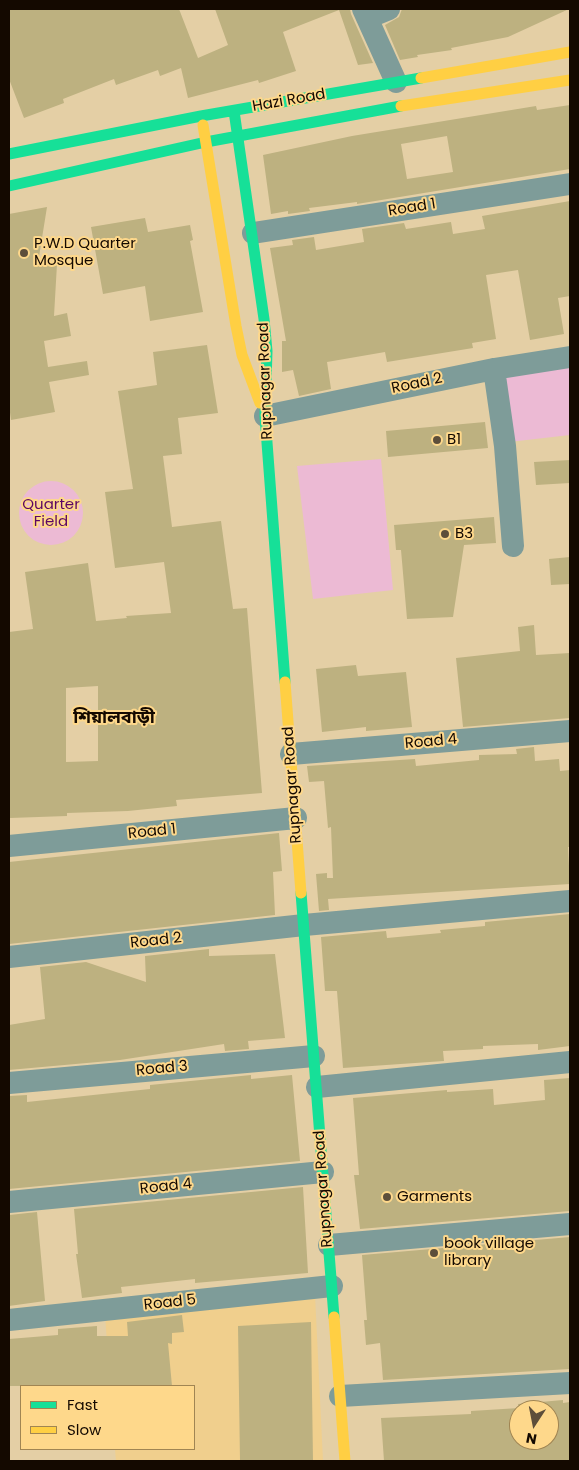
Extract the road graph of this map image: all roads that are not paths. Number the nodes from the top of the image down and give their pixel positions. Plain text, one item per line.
1 (389, 9) edge
2 (365, 13) edge
3 (570, 52) edge
4 (570, 80) edge
5 (396, 82) junction
6 (234, 111) junction
7 (201, 116) junction
8 (238, 136) junction
9 (206, 142) junction
10 (12, 150) edge
11 (570, 184) edge
12 (9, 186) edge
13 (253, 233) junction
14 (570, 356) edge
15 (494, 369) junction
16 (265, 416) junction
17 (513, 546) dead end
18 (570, 731) edge
19 (291, 754) junction
20 (296, 818) junction
21 (9, 846) edge
22 (570, 901) edge
23 (304, 925) junction
24 (9, 957) edge
25 (314, 1056) junction
26 (570, 1062) edge
27 (9, 1083) edge
28 (317, 1087) junction
29 (323, 1172) junction
30 (9, 1202) edge
31 (570, 1224) edge
32 (329, 1245) junction
33 (332, 1286) junction
34 (9, 1320) edge
35 (570, 1383) edge
36 (340, 1396) junction
37 (345, 1461) edge

1 - 2 street
2 - 5 street
3 - 5 street, Hazi Road
4 - 8 street
5 - 6 street, Hazi Road
6 - 7 street, Hazi Road
6 - 8 street, Rupnagar Road
7 - 9 street
7 - 10 street, Hazi Road
8 - 9 street
8 - 13 street, Rupnagar Road
9 - 12 street
9 - 16 street
11 - 13 street, Road 1
13 - 16 street, Rupnagar Road
14 - 15 street, Road 2
15 - 16 street, Road 2
15 - 17 street
16 - 19 street, Rupnagar Road
18 - 19 street, Road 4
19 - 20 street, Rupnagar Road
20 - 21 street, Road 1
20 - 23 street, Rupnagar Road
22 - 23 street
23 - 24 street, Road 2
23 - 25 street, Rupnagar Road
25 - 27 street, Road 3
25 - 28 street, Rupnagar Road
26 - 28 street
28 - 29 street, Rupnagar Road
29 - 30 street, Road 4
29 - 32 street, Rupnagar Road
31 - 32 street
32 - 33 street, Rupnagar Road
33 - 34 street, Road 5
33 - 36 street, Rupnagar Road
35 - 36 street
36 - 37 street, Rupnagar Road

